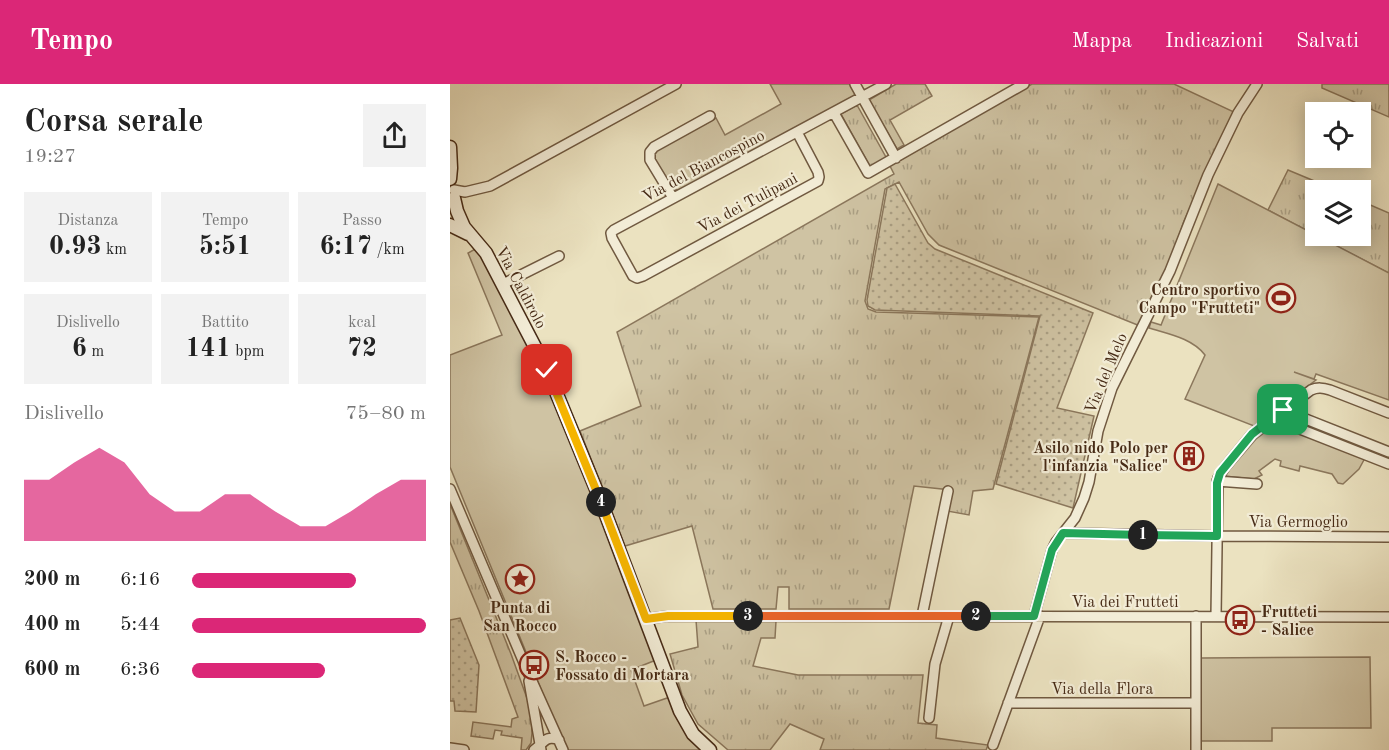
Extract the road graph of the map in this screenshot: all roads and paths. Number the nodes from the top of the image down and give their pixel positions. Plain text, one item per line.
1 (676, 84) edge
2 (855, 84) edge
3 (886, 84) edge
4 (1024, 84) edge
5 (1257, 84) edge
6 (862, 98) junction
7 (834, 112) junction
8 (710, 116) dead end
9 (797, 132) junction
10 (450, 147) edge
11 (896, 158) junction
12 (452, 191) edge
13 (673, 198) junction
14 (450, 225) edge
15 (472, 236) junction
16 (559, 256) dead end
17 (643, 276) joint
18 (503, 284) junction
19 (1283, 410) junction
20 (1389, 413) edge
21 (1272, 418) junction
22 (1386, 451) edge
23 (1378, 460) junction
24 (1389, 464) edge
25 (1217, 481) junction
26 (1257, 484) dead end
27 (450, 489) edge
28 (948, 491) dead end
29 (1063, 533) junction
30 (1217, 536) junction
31 (1389, 537) edge
32 (922, 616) junction
33 (949, 616) junction
34 (1037, 616) junction
35 (1196, 616) junction
36 (1216, 616) junction
37 (1389, 617) edge
38 (646, 619) junction
39 (527, 670) junction
40 (1008, 703) junction
41 (1196, 703) junction
42 (929, 718) dead end
43 (559, 740) junction
44 (993, 745) dead end
45 (450, 748) edge
46 (538, 749) edge
47 (464, 750) edge
48 (563, 750) edge
49 (710, 750) edge
50 (1196, 750) edge

1 - 12 street
2 - 6 street
3 - 6 street, Via del Biancospino
4 - 11 street
5 - 29 street, Via del Melo
6 - 7 street, Via del Biancospino
6 - 11 street
7 - 9 street, Via del Biancospino
7 - 11 street
8 - 13 street
9 - 13 street, Via del Biancospino
9 - 17 street, Via dei Tulipani
10 - 12 main road
12 - 15 main road, Via Caldirolo
13 - 17 street, Via del Biancospino
14 - 15 main road, Via Caldirolo
15 - 18 main road, Via Caldirolo
16 - 18 street
18 - 38 main road, Via Caldirolo
19 - 20 street
19 - 21 street
19 - 22 street
21 - 23 street
21 - 25 street
22 - 23 street
23 - 24 street
25 - 26 street
25 - 30 street
27 - 39 street
28 - 32 street
29 - 30 street, Via Germoglio
29 - 34 street, Via del Melo
30 - 31 street, Via Germoglio
30 - 36 street
32 - 33 street, Via dei Frutteti
32 - 38 street, Via dei Frutteti
33 - 34 street, Via dei Frutteti
33 - 42 street
34 - 35 street, Via dei Frutteti
34 - 40 street, Via del Melo
35 - 36 street, Via dei Frutteti
35 - 41 street
36 - 37 street, Via dei Frutteti
38 - 49 main road, Via Caldirolo
39 - 43 street
39 - 46 street
40 - 41 street, Via della Flora
40 - 44 street, Via del Melo
41 - 50 street
43 - 46 street
43 - 48 street
45 - 47 street

